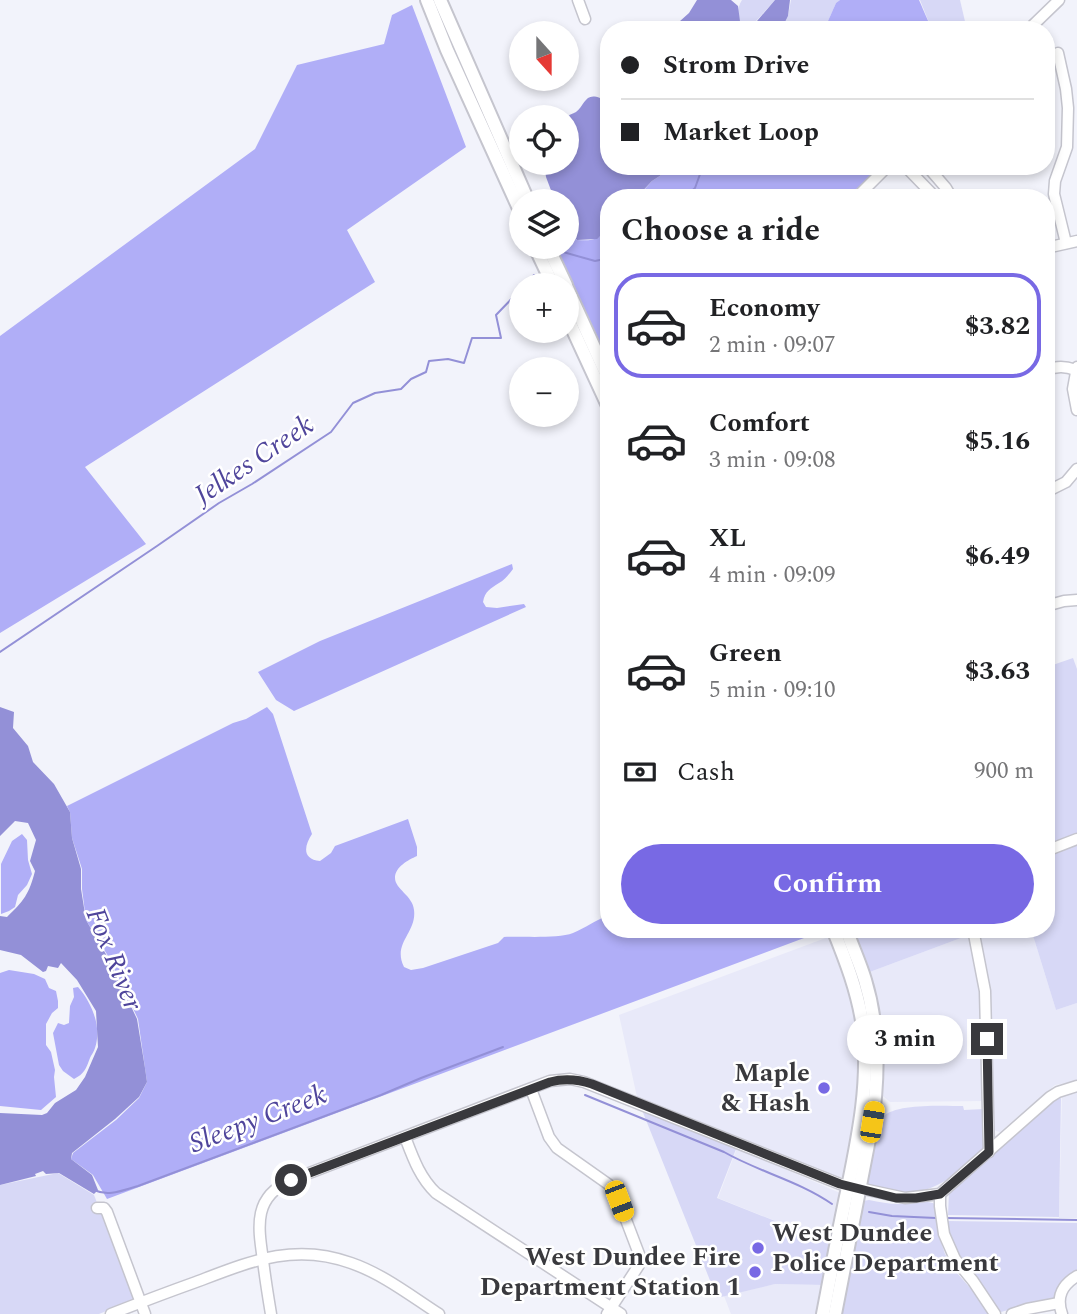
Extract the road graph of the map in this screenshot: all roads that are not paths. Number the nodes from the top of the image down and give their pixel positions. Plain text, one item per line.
1 (427, 0) edge
2 (440, 0) edge
3 (578, 0) edge
4 (1059, 0) edge
5 (585, 19) dead end
6 (1037, 21) edge
7 (1058, 54) dead end
8 (1072, 147) edge
9 (879, 175) edge
10 (914, 175) edge
11 (934, 175) edge
12 (510, 189) edge
13 (523, 189) edge
14 (865, 189) edge
15 (927, 189) edge
16 (947, 189) edge
17 (1054, 189) edge
18 (1055, 197) edge
19 (1072, 242) edge
20 (579, 314) edge
21 (579, 343) edge
22 (600, 360) edge
23 (1055, 367) edge
24 (1076, 368) edge
25 (600, 388) edge
26 (1077, 410) edge
27 (1077, 469) edge
28 (1055, 488) edge
29 (1077, 600) edge
30 (1055, 604) edge
31 (1077, 839) edge
32 (1055, 848) edge
33 (836, 938) edge
34 (849, 938) edge
35 (975, 938) edge
36 (1077, 1086) edge
37 (531, 1089) junction
38 (405, 1137) junction
39 (989, 1152) junction
40 (853, 1187) junction
41 (940, 1194) junction
42 (97, 1208) dead end
43 (263, 1258) junction
44 (1077, 1276) edge
45 (141, 1303) junction
46 (1059, 1303) junction
47 (609, 1311) edge
48 (111, 1314) edge
49 (145, 1314) edge
50 (271, 1314) edge
51 (439, 1314) edge
52 (621, 1314) edge
53 (823, 1314) edge
54 (835, 1314) edge
55 (995, 1314) edge
56 (1012, 1314) edge
57 (1062, 1314) edge

1 - 12 main road
2 - 13 main road
3 - 5 street
4 - 6 street
7 - 8 street
8 - 17 street
9 - 14 street
10 - 15 street
11 - 16 street
18 - 19 street
20 - 22 main road
21 - 25 main road
23 - 24 street
24 - 26 street
27 - 28 street
29 - 30 street
31 - 32 street
33 - 40 main road
34 - 40 main road
35 - 39 street
36 - 39 street
37 - 38 street
37 - 40 street
37 - 47 street
38 - 43 street
38 - 47 street
39 - 41 street
40 - 41 street
40 - 53 main road
40 - 54 main road
41 - 55 street
42 - 45 street
43 - 45 street
43 - 50 street
43 - 51 street
44 - 46 street
45 - 48 street
45 - 49 street
46 - 56 street
46 - 57 street
47 - 52 street

